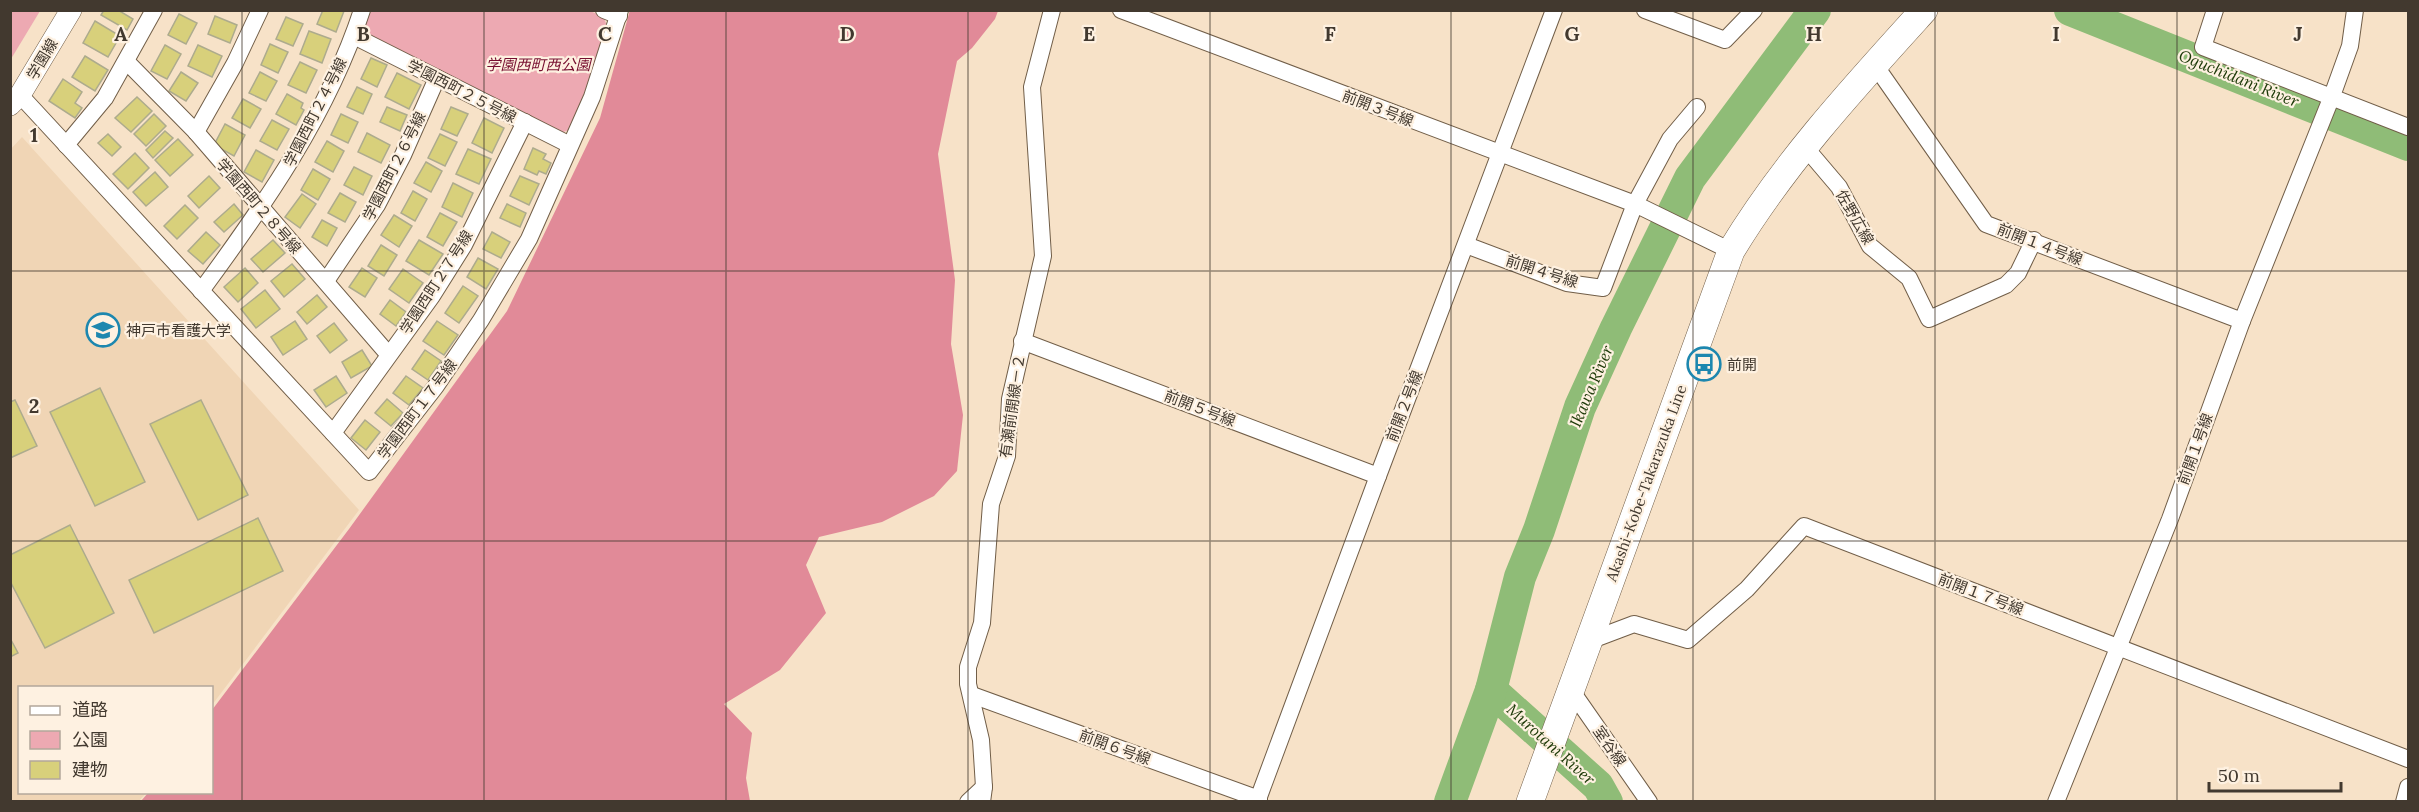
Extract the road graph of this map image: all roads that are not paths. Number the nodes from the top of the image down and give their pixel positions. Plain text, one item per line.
1 (71, 10) edge
2 (154, 10) edge
3 (260, 10) edge
4 (362, 10) edge
5 (1052, 10) edge
6 (1121, 10) edge
7 (1554, 10) edge
8 (1646, 10) edge
9 (1754, 10) edge
10 (1924, 10) edge
11 (2216, 10) edge
12 (2355, 10) edge
13 (614, 12) edge
14 (354, 36) junction
15 (127, 62) junction
16 (1875, 65) junction
17 (437, 78) junction
18 (15, 100) edge
19 (2330, 100) junction
20 (1697, 107) dead end
21 (525, 122) junction
22 (2409, 127) edge
23 (196, 132) junction
24 (66, 145) junction
25 (570, 145) junction
26 (1805, 147) junction
27 (1500, 154) junction
28 (1635, 204) junction
29 (261, 209) junction
30 (2034, 240) junction
31 (1466, 246) junction
32 (1723, 247) junction
33 (326, 281) junction
34 (201, 291) junction
35 (2242, 321) junction
36 (1022, 341) junction
37 (388, 354) junction
38 (333, 433) junction
39 (1377, 476) junction
40 (1589, 641) junction
41 (2117, 645) junction
42 (1571, 690) junction
43 (972, 695) junction
44 (2409, 759) edge
45 (2409, 787) edge
46 (983, 794) edge
47 (1258, 800) edge
48 (968, 801) edge
49 (1530, 801) edge
50 (1649, 801) edge
51 (2056, 801) edge
52 (2404, 801) edge

1 - 18 street, 学園線
2 - 15 street
3 - 23 street
4 - 14 street, 学園西町２４号線
5 - 36 street, 有瀬前開線－２
6 - 27 street, 前開３号線
7 - 27 street, 前開２号線
8 - 9 street
10 - 16 main road, Akashi-Kobe-Takarazuka Line
11 - 19 street
12 - 19 street, 前開１号線
13 - 25 street, 学園西町１７号線
14 - 17 street, 学園西町２５号線
14 - 29 street, 学園西町２４号線
15 - 23 street, 学園西町２８号線
15 - 24 street
16 - 26 main road, Akashi-Kobe-Takarazuka Line
16 - 30 street, 前開１４号線
17 - 21 street, 学園西町２５号線
17 - 33 street, 学園西町２６号線
18 - 24 street, 学園西町１７号線
19 - 22 street
19 - 35 street, 前開１号線
20 - 28 street
21 - 25 street, 学園西町２５号線
21 - 37 street, 学園西町２７号線
23 - 29 street, 学園西町２８号線
24 - 34 street, 学園西町１７号線
25 - 38 street, 学園西町１７号線
26 - 30 street, 佐野広線
26 - 32 main road, Akashi-Kobe-Takarazuka Line
27 - 28 street, 前開３号線
27 - 31 street, 前開２号線
28 - 31 street, 前開４号線
28 - 32 street
29 - 33 street, 学園西町２８号線
29 - 34 street, 学園西町２４号線
30 - 35 street, 前開１４号線
31 - 39 street, 前開２号線
32 - 40 main road, Akashi-Kobe-Takarazuka Line
33 - 37 street, 学園西町２８号線
34 - 38 street, 学園西町１７号線
35 - 41 street, 前開１号線
36 - 39 street, 前開５号線
36 - 43 street, 有瀬前開線－２
37 - 38 street, 学園西町２７号線
39 - 47 street, 前開２号線
40 - 41 street, 前開１７号線
40 - 42 main road, Akashi-Kobe-Takarazuka Line
41 - 44 street, 前開１７号線
41 - 51 street, 前開１号線
42 - 49 main road, Akashi-Kobe-Takarazuka Line
42 - 50 street, 室谷線
43 - 46 street, 有瀬前開線－２
43 - 47 street, 前開６号線
45 - 52 street
46 - 48 street

